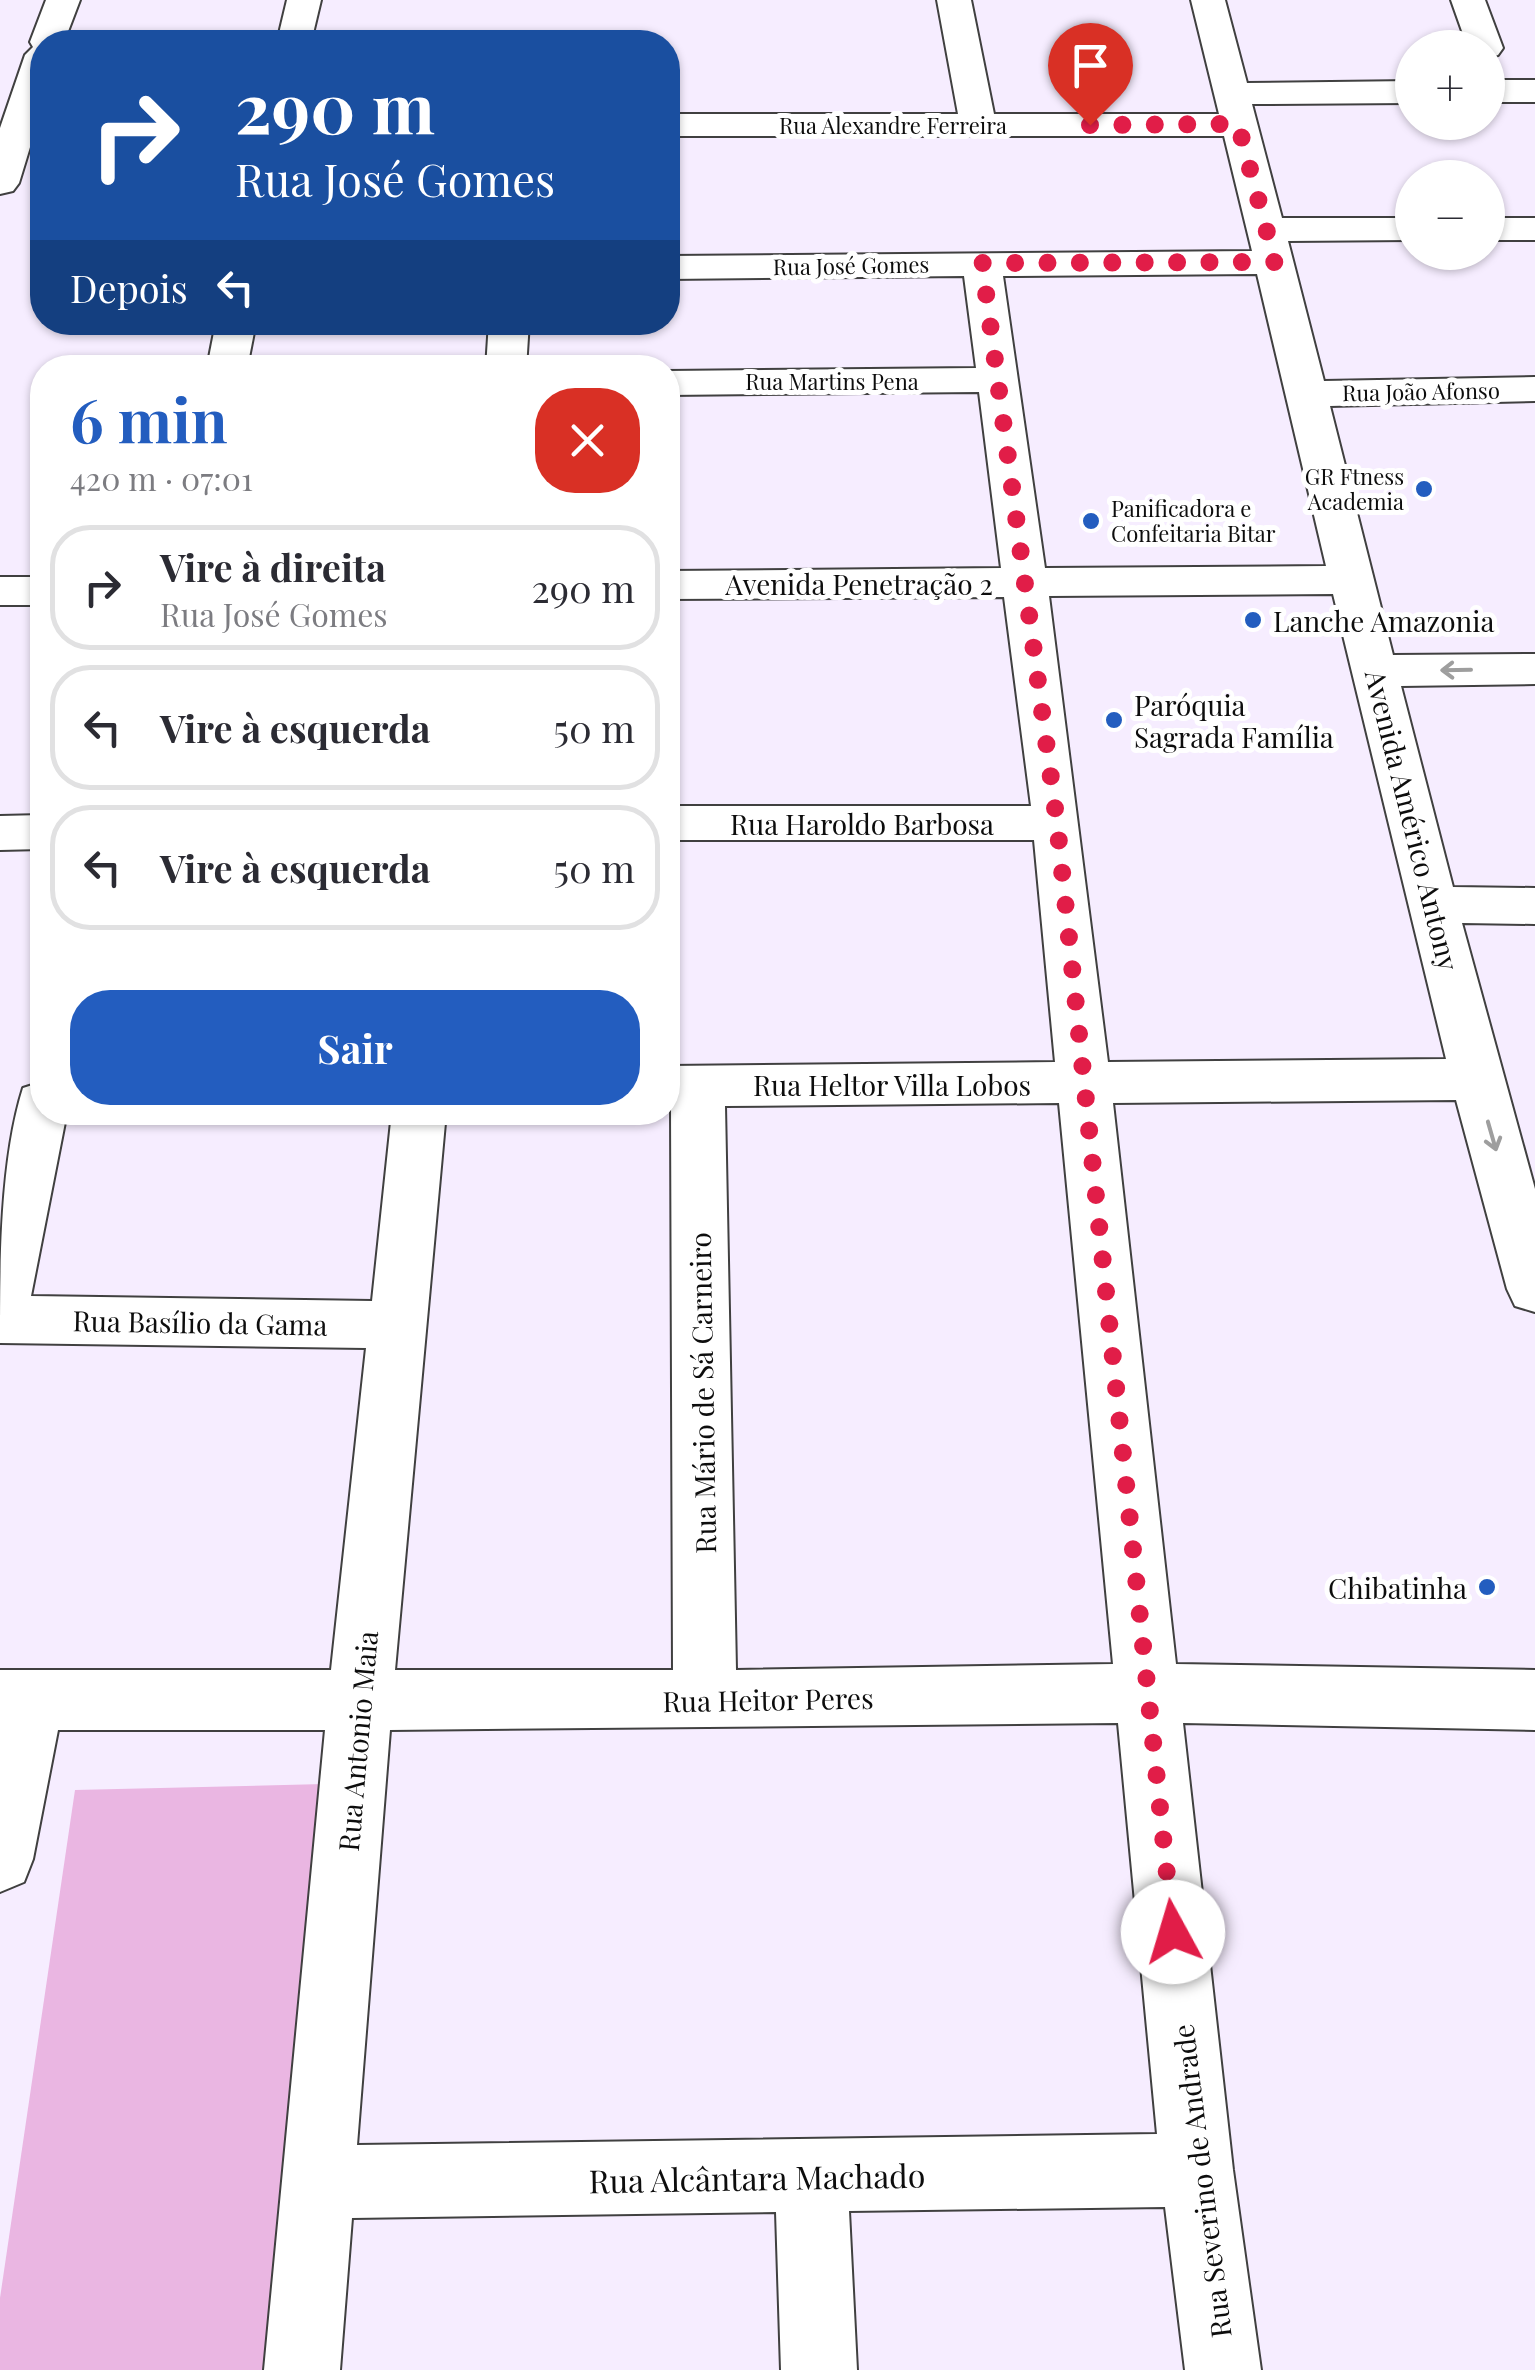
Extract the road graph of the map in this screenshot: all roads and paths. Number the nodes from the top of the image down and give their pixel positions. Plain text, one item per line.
1 (63, 0) edge
2 (304, 0) edge
3 (954, 0) edge
4 (1208, 0) edge
5 (1468, 0) edge
6 (52, 30) edge
7 (297, 30) edge
8 (1479, 30) edge
9 (30, 71) edge
10 (14, 93) edge
11 (1395, 94) edge
12 (1236, 109) junction
13 (680, 125) edge
14 (978, 125) junction
15 (0, 183) edge
16 (1535, 228) edge
17 (1505, 229) edge
18 (1395, 231) edge
19 (1271, 246) junction
20 (982, 263) junction
21 (680, 268) edge
22 (996, 380) junction
23 (680, 383) edge
24 (1535, 389) edge
25 (1307, 394) junction
26 (1351, 580) junction
27 (1026, 582) junction
28 (680, 585) edge
29 (0, 591) edge
30 (30, 591) edge
31 (1535, 669) edge
32 (1376, 671) junction
33 (680, 823) edge
34 (1057, 823) junction
35 (30, 832) edge
36 (0, 833) edge
37 (1436, 906) junction
38 (1535, 906) edge
39 (1476, 1079) junction
40 (1084, 1084) junction
41 (683, 1085) edge
42 (0, 1100) edge
43 (30, 1101) edge
44 (37, 1125) edge
45 (418, 1125) edge
46 (1535, 1289) edge
47 (0, 1310) edge
48 (0, 1319) edge
49 (400, 1325) junction
50 (1148, 1693) junction
51 (16, 1700) edge
52 (360, 1700) junction
53 (705, 1700) junction
54 (1535, 1700) edge
55 (0, 1859) edge
56 (1198, 2170) junction
57 (811, 2176) junction
58 (317, 2182) junction
59 (302, 2370) edge
60 (819, 2370) edge
61 (1223, 2370) edge

1 - 6 street
2 - 7 street
3 - 14 street
4 - 12 street, Avenida Américo Antony
5 - 8 street
9 - 10 street
10 - 15 street
11 - 12 street, Rua Alexandre Ferreira
12 - 14 street, Rua Alexandre Ferreira
12 - 19 street, Avenida Américo Antony
13 - 14 street, Rua Alexandre Ferreira
16 - 17 street
18 - 19 street, Rua José Gomes
19 - 20 street, Rua José Gomes
19 - 25 street, Avenida Américo Antony
20 - 21 street, Rua José Gomes
20 - 22 street, Rua Severino de Andrade
22 - 23 street, Rua Martins Pena
22 - 27 street, Rua Severino de Andrade
24 - 25 street, Rua João Afonso
25 - 26 street, Avenida Américo Antony
26 - 27 street, Avenida Penetração 2
26 - 32 street, Avenida Américo Antony
27 - 28 street, Avenida Penetração 2
27 - 34 street, Rua Severino de Andrade
29 - 30 street
31 -> 32 street
32 - 37 street, Avenida Américo Antony
33 - 34 street, Rua Haroldo Barbosa
34 - 40 street, Rua Severino de Andrade
35 - 36 street
37 - 38 street
37 - 39 street, Avenida Américo Antony
39 - 40 street, Rua Heltor Villa Lobos
39 -> 46 street, Avenida Américo Antony
40 - 41 street, Rua Heltor Villa Lobos
40 - 50 street, Rua Severino de Andrade
41 - 53 street, Rua Mário de Sá Carneiro
42 - 43 street
44 - 47 street
45 - 49 street, Rua Antonio Maia
48 - 49 street, Rua Basílio da Gama
49 - 52 street, Rua Antonio Maia
50 - 53 street, Rua Heitor Peres
50 - 54 street, Rua Heitor Peres
50 - 56 street, Rua Severino de Andrade
51 - 52 street, Rua Heitor Peres
51 - 55 street
52 - 53 street, Rua Heitor Peres
52 - 58 street, Rua Antonio Maia
56 - 57 street, Rua Alcântara Machado
56 - 61 street, Rua Severino de Andrade
57 - 58 street, Rua Alcântara Machado
57 - 60 street
58 - 59 street, Rua Antonio Maia

